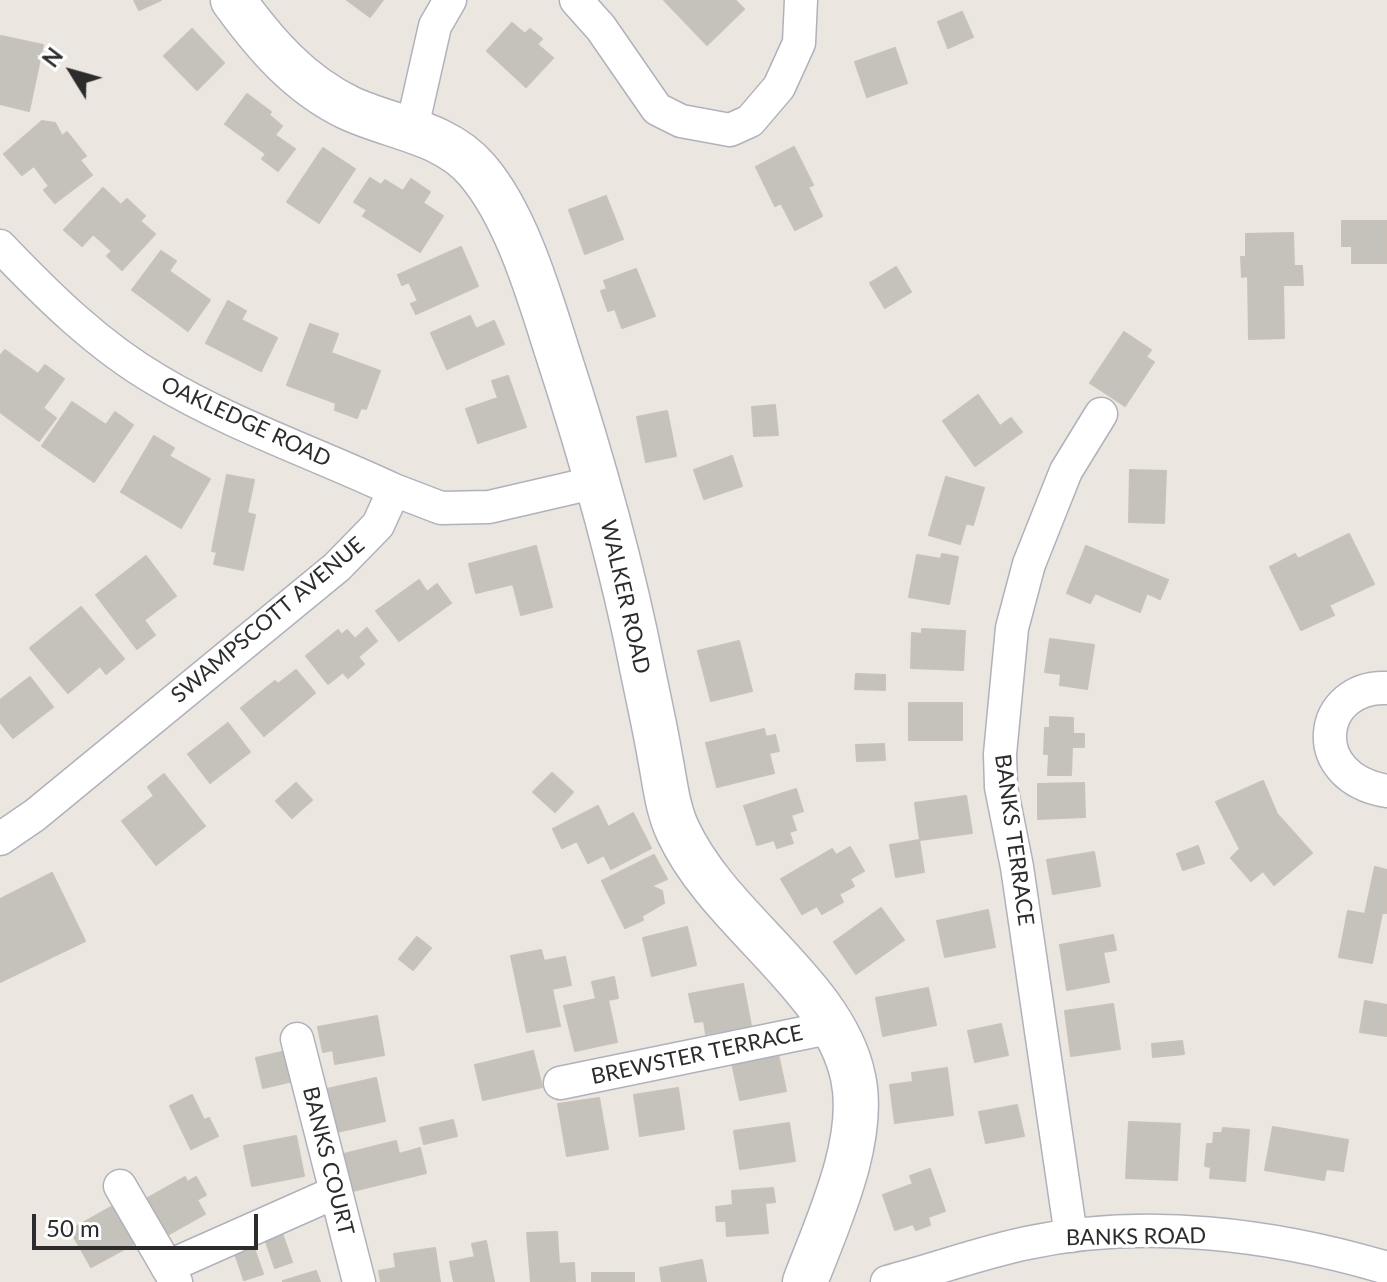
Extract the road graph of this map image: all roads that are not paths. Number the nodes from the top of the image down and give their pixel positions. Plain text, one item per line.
1 (233, 0) edge
2 (450, 0) edge
3 (576, 0) edge
4 (801, 0) edge
5 (411, 132) junction
6 (0, 246) edge
7 (1101, 414) dead end
8 (597, 482) junction
9 (394, 490) junction
10 (1387, 688) edge
11 (1387, 791) edge
12 (0, 839) edge
13 (833, 1027) junction
14 (297, 1039) dead end
15 (560, 1083) dead end
16 (120, 1186) dead end
17 (336, 1192) junction
18 (1071, 1236) junction
19 (1387, 1268) edge
20 (172, 1275) edge
21 (817, 1279) edge
22 (359, 1282) edge
23 (887, 1282) edge

1 - 5 street, WALKER ROAD
2 - 5 street
3 - 4 street
5 - 8 street, WALKER ROAD
6 - 9 street, OAKLEDGE ROAD
7 - 18 street, BANKS TERRACE
8 - 9 street
8 - 13 street, WALKER ROAD
9 - 12 street, SWAMPSCOTT AVENUE
10 - 11 street
13 - 15 street, BREWSTER TERRACE
13 - 21 street, WALKER ROAD
14 - 17 street, BANKS COURT
16 - 20 street
17 - 20 street
17 - 22 street, BANKS COURT
18 - 19 street, BANKS ROAD
18 - 23 street, BANKS ROAD

